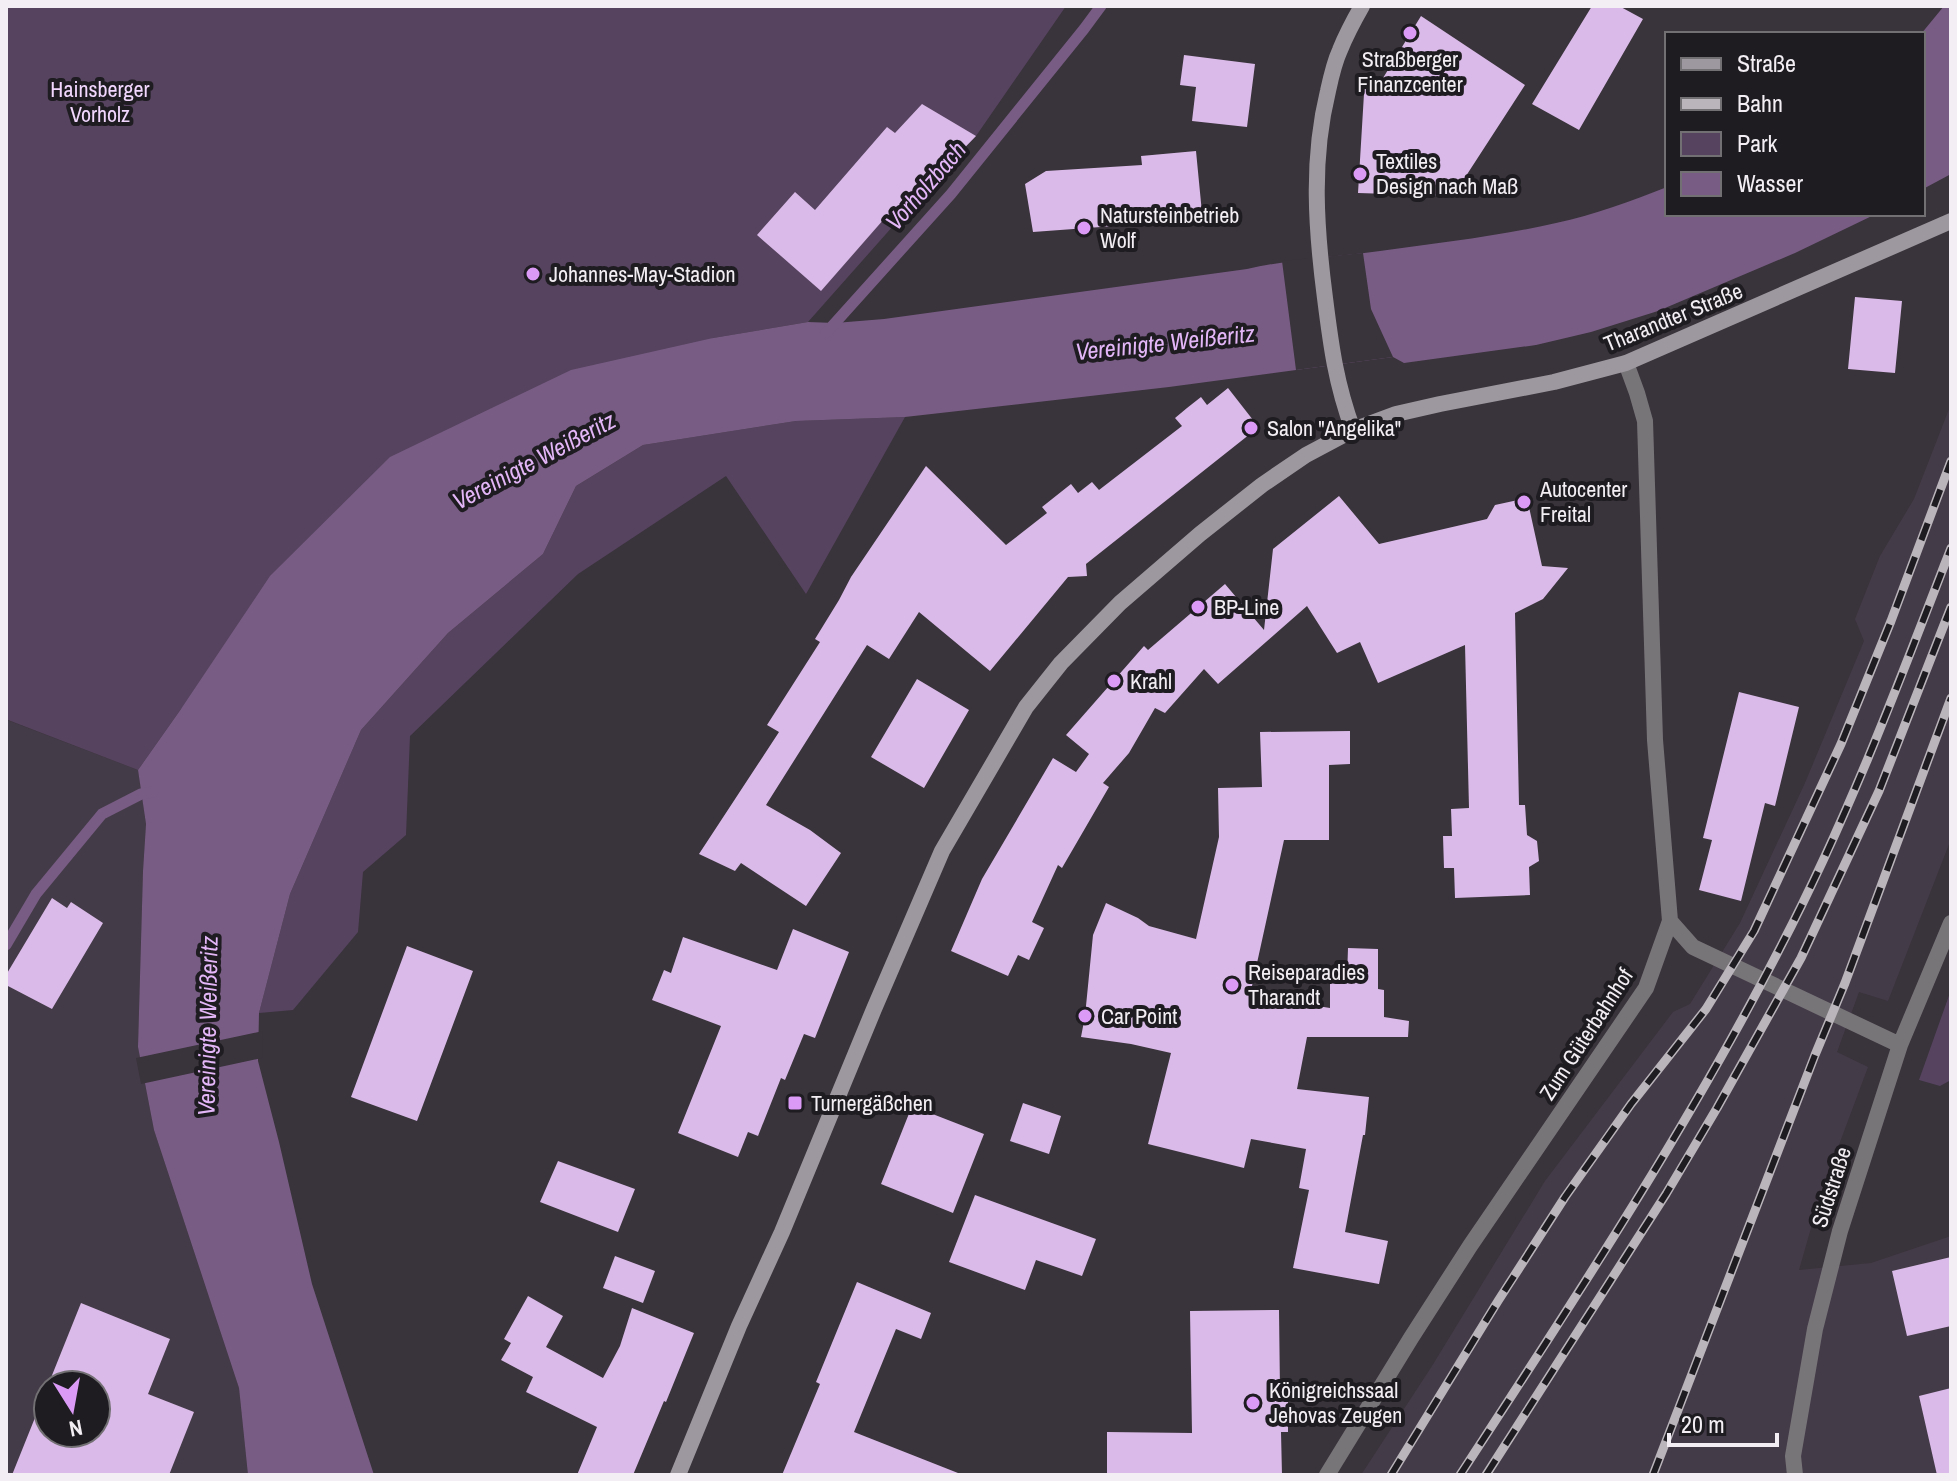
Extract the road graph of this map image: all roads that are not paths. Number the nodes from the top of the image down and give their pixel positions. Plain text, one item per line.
1 (1362, 6) edge
2 (1951, 221) edge
3 (1626, 363) junction
4 (1353, 430) junction
5 (1670, 921) junction
6 (1951, 923) edge
7 (1900, 1045) junction
8 (678, 1475) edge
9 (1327, 1475) edge
10 (1795, 1475) edge

1 - 4 main road
2 - 3 main road, Tharandter Straße
3 - 4 main road, Tharandter Straße
3 - 5 street, Zum Güterbahnhof
4 - 8 main road, Tharandter Straße
5 - 7 street
5 - 9 street, Zum Güterbahnhof
6 - 7 street, Südstraße
7 - 10 street, Südstraße

